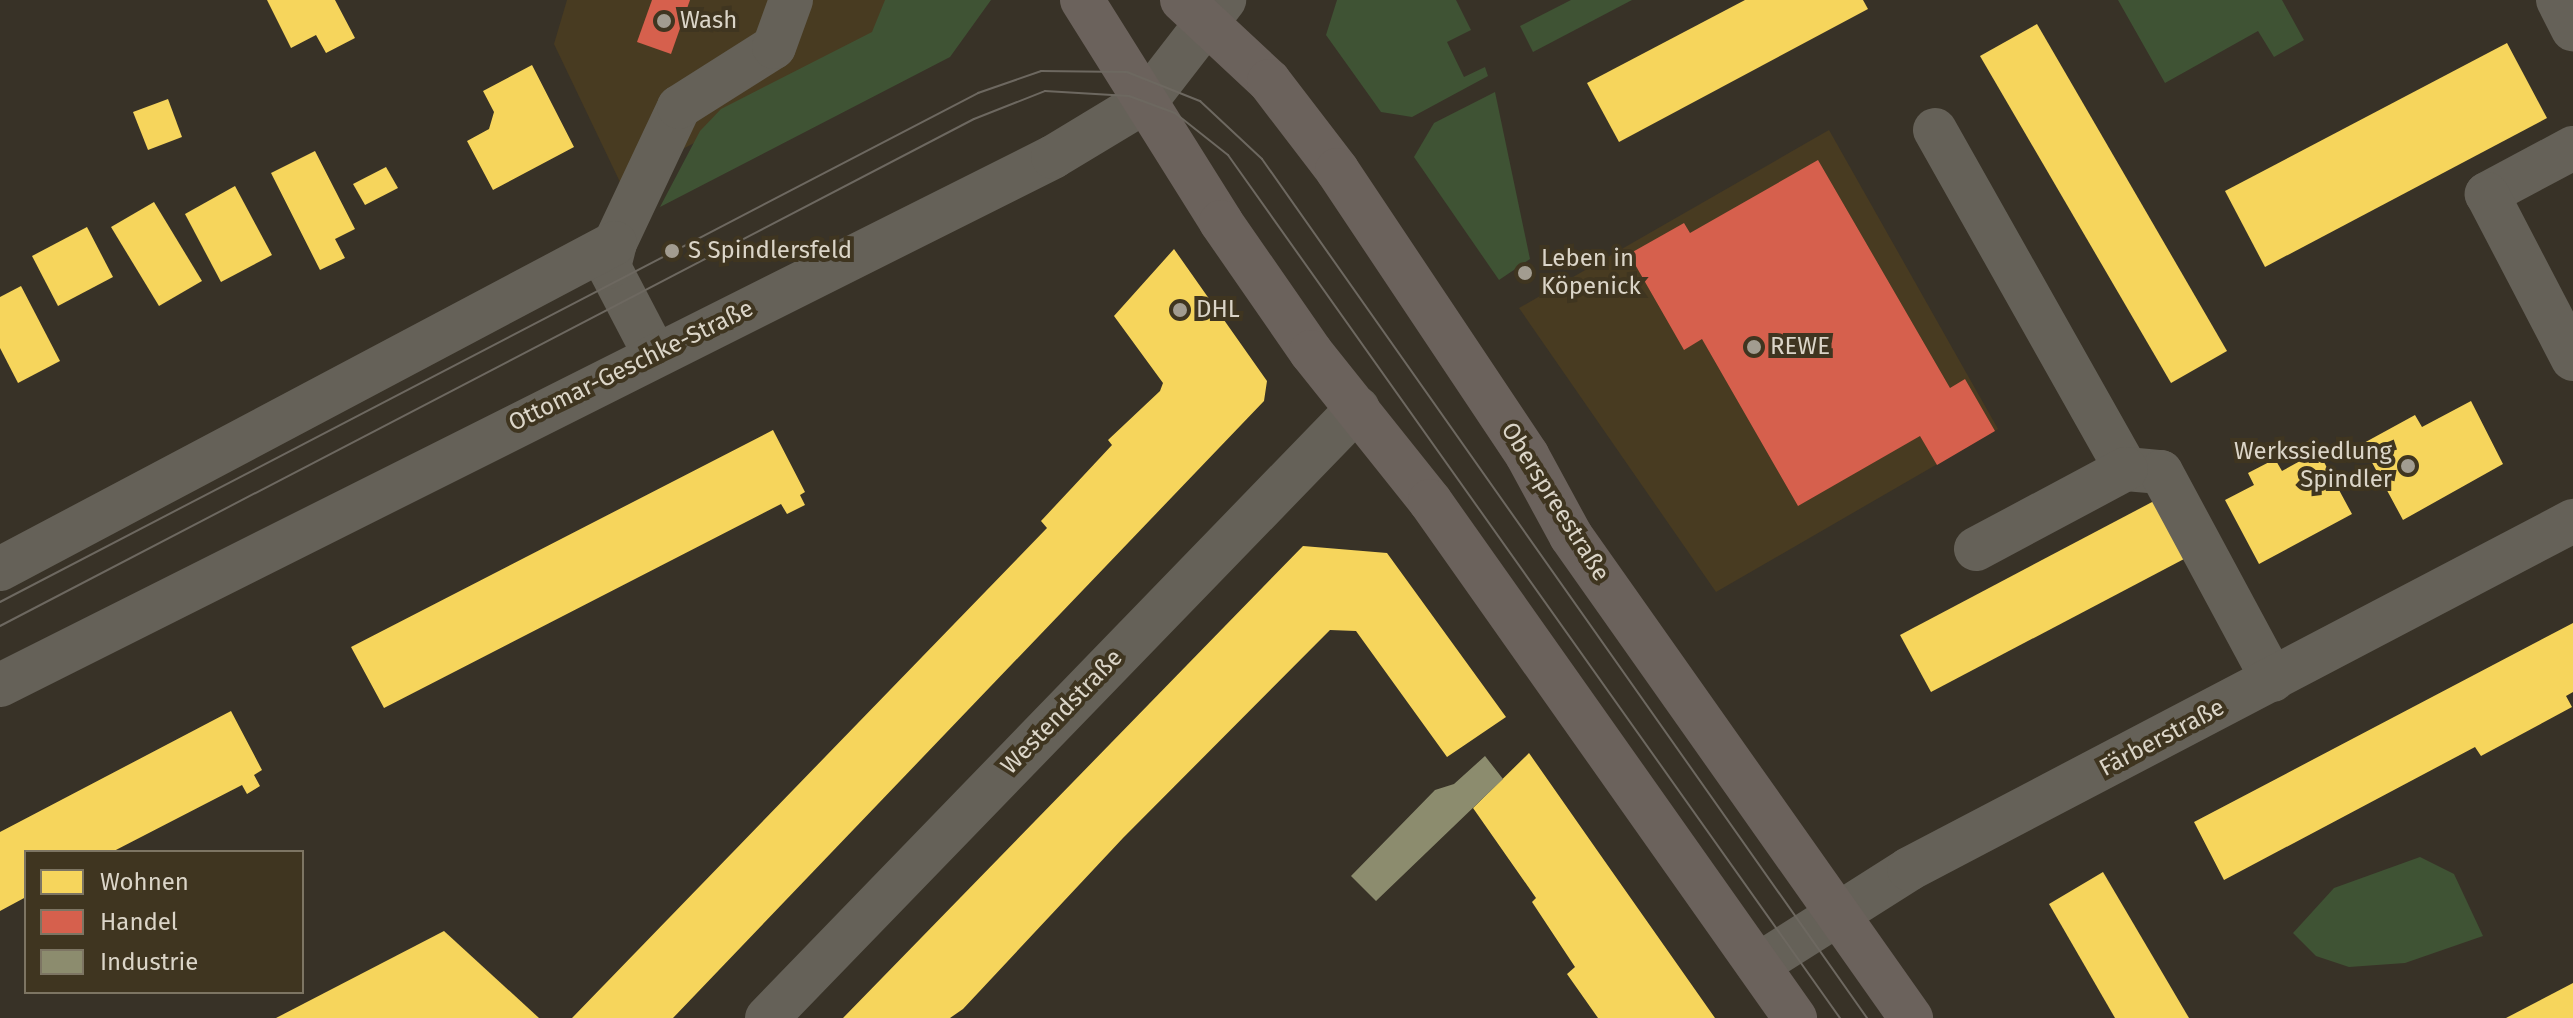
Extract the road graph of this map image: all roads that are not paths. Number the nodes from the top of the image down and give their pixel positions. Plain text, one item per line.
1 (791, 0) edge
2 (1082, 0) edge
3 (2558, 0) edge
4 (1205, 8) edge
5 (2573, 29) edge
6 (1146, 101) junction
7 (1935, 130) dead end
8 (2573, 148) edge
9 (615, 243) junction
10 (654, 353) junction
11 (2573, 359) edge
12 (1358, 408) junction
13 (2126, 469) junction
14 (2573, 521) edge
15 (1976, 549) dead end
16 (0, 569) edge
17 (2273, 680) junction
18 (0, 685) edge
19 (1837, 912) junction
20 (1758, 965) junction
21 (767, 1018) edge
22 (1795, 1018) edge
23 (1911, 1018) edge

1 - 9 street
2 - 6 main road
3 - 5 street
4 - 6 street, Ottomar-Geschke-Straße
4 - 19 main road, Oberspreestraße
6 - 10 street, Ottomar-Geschke-Straße
6 - 12 main road
7 - 13 street
8 - 11 street
9 - 10 street
9 - 16 street
10 - 18 street, Ottomar-Geschke-Straße
12 - 20 main road
12 - 21 street, Westendstraße
13 - 15 street
13 - 17 street
14 - 17 street, Färberstraße
17 - 19 street, Färberstraße
19 - 20 street, Färberstraße
19 - 23 main road, Oberspreestraße
20 - 22 main road

